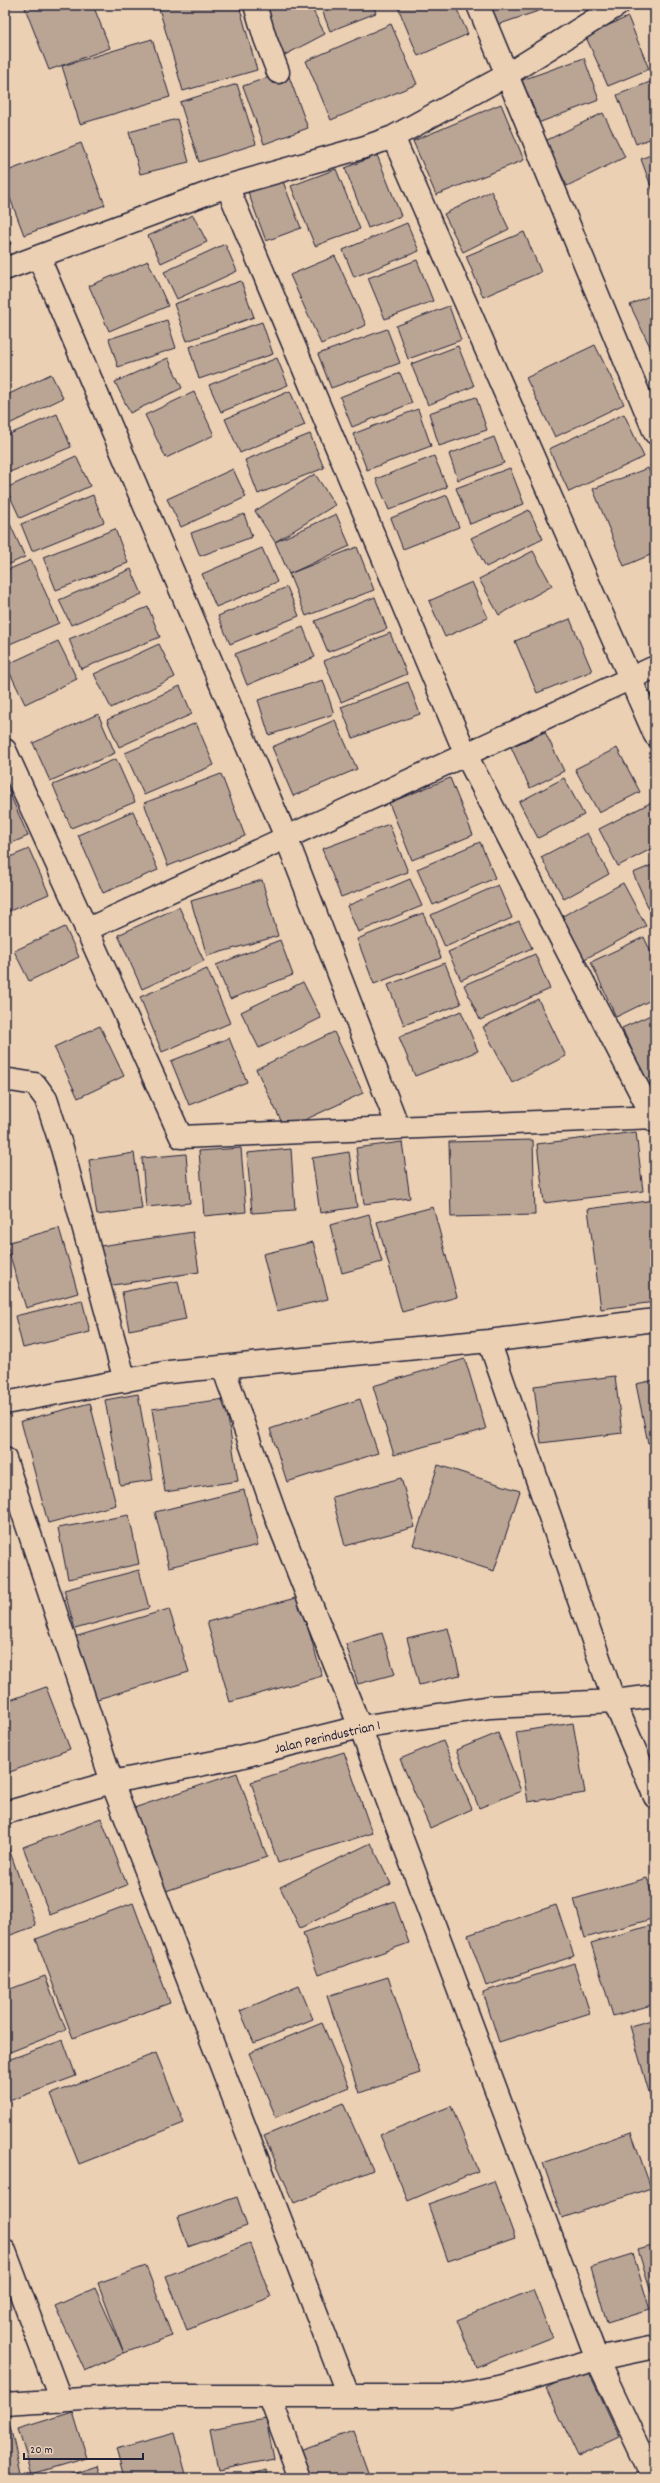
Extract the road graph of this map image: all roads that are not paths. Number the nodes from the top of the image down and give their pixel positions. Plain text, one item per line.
1 (255, 5) edge
2 (478, 5) edge
3 (618, 5) edge
4 (278, 72) dead end
5 (505, 76) junction
6 (393, 137) junction
7 (227, 186) junction
8 (39, 258) junction
9 (5, 270) edge
10 (655, 433) edge
11 (655, 667) edge
12 (629, 679) junction
13 (655, 735) edge
14 (5, 750) edge
15 (466, 754) junction
16 (286, 838) junction
17 (86, 930) junction
18 (5, 1082) edge
19 (654, 1118) edge
20 (398, 1126) junction
21 (655, 1320) edge
22 (489, 1340) junction
23 (223, 1367) junction
24 (125, 1381) junction
25 (5, 1404) edge
26 (5, 1459) edge
27 (655, 1696) edge
28 (614, 1701) junction
29 (360, 1727) junction
30 (112, 1782) junction
31 (655, 1797) edge
32 (5, 1813) edge
33 (5, 2251) edge
34 (655, 2347) edge
35 (597, 2359) junction
36 (269, 2395) junction
37 (348, 2395) junction
38 (61, 2401) junction
39 (5, 2404) edge
40 (300, 2478) edge
41 (654, 2478) edge

1 - 4 street
2 - 5 street
3 - 5 street
5 - 6 street
5 - 10 street
6 - 7 street
6 - 12 street
7 - 8 street
7 - 15 street
8 - 9 street
8 - 16 street
11 - 12 street
12 - 13 street
12 - 15 street
14 - 17 street
15 - 16 street
15 - 19 street
16 - 17 street
16 - 20 street
17 - 20 street
18 - 24 street
19 - 20 street
21 - 22 street
22 - 23 street
22 - 28 street
23 - 24 street
23 - 29 street
24 - 25 street
26 - 30 street
27 - 28 street, Jalan Perindustrian 1
28 - 29 street, Jalan Perindustrian 1
28 - 31 street
29 - 30 street, Jalan Perindustrian 1
29 - 35 street
30 - 32 street, Jalan Perindustrian 1
30 - 37 street
33 - 38 street
34 - 35 street
35 - 37 street
35 - 41 street
36 - 37 street
36 - 38 street
36 - 40 street
38 - 39 street

